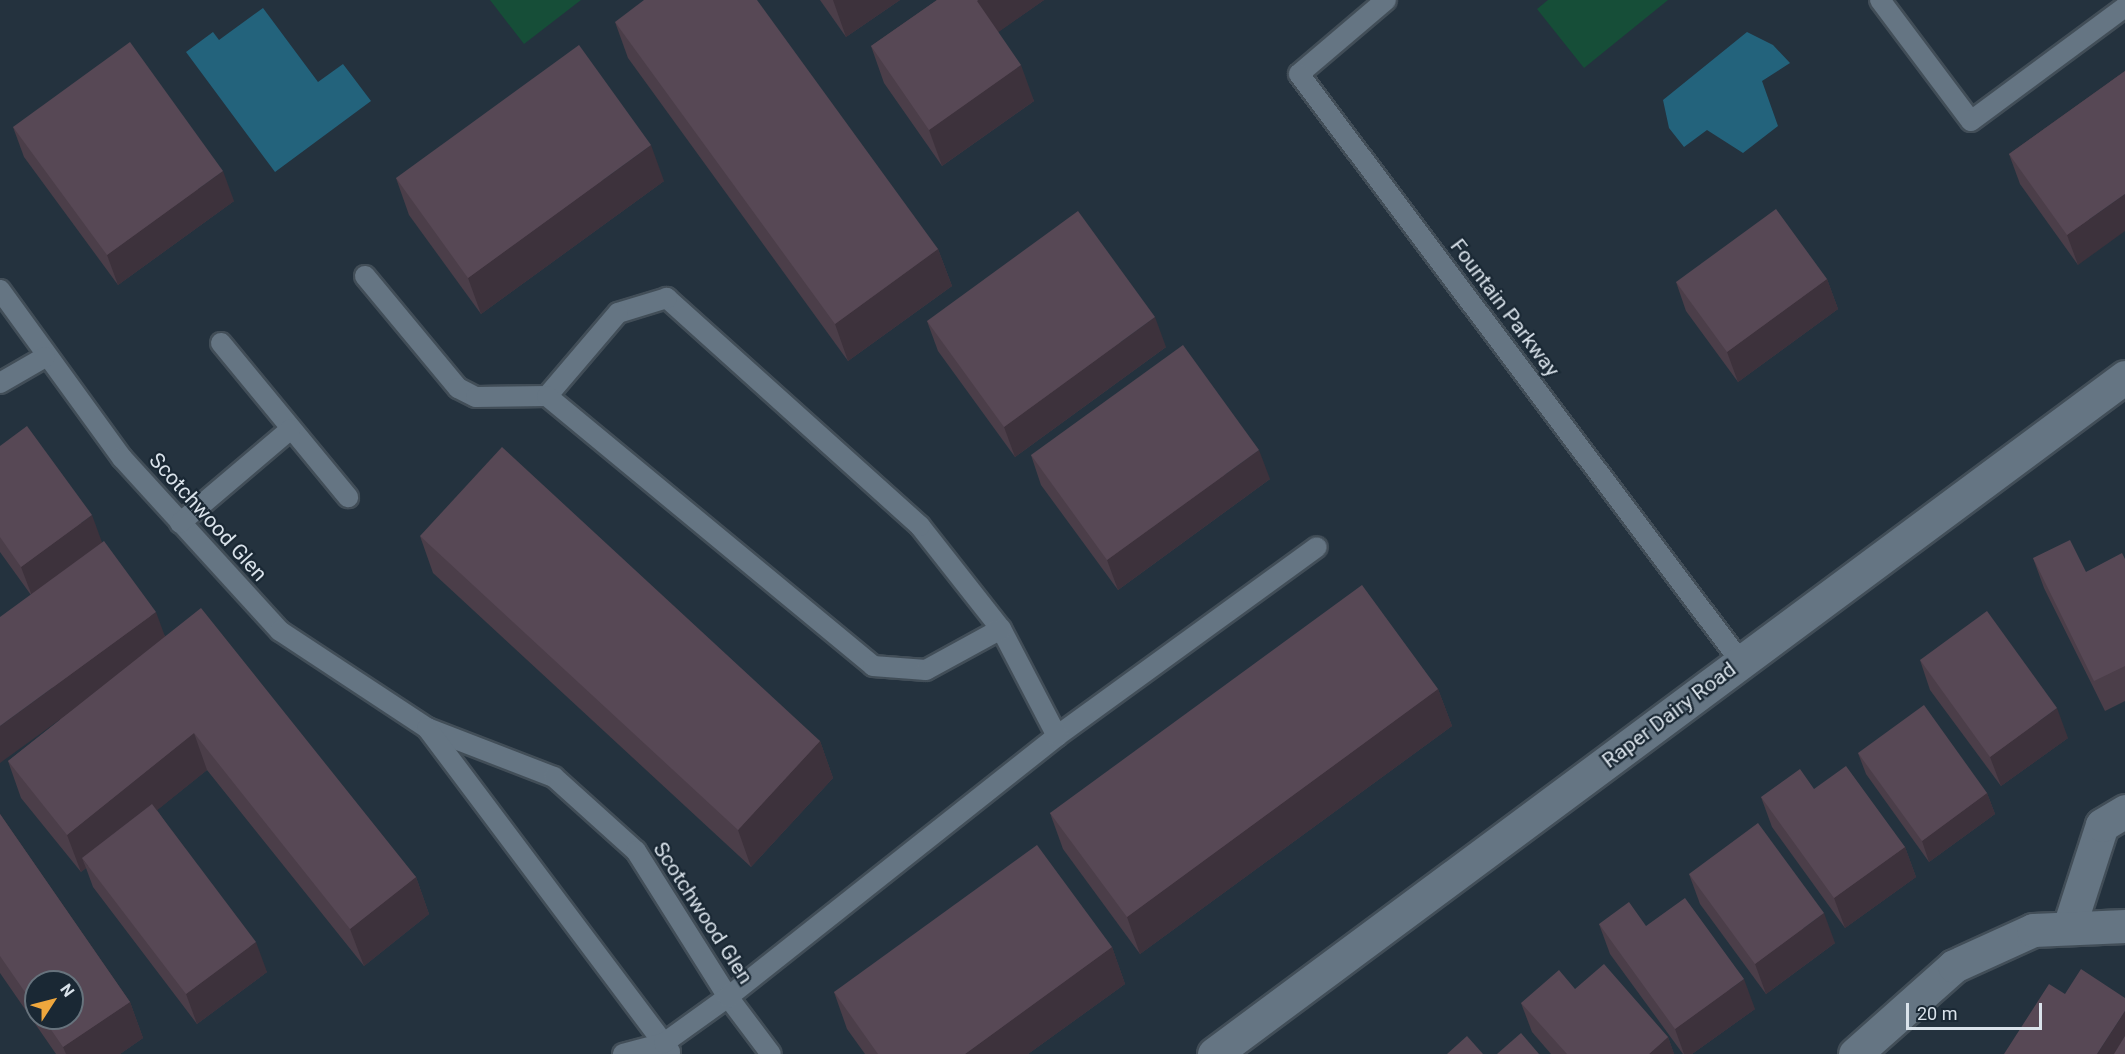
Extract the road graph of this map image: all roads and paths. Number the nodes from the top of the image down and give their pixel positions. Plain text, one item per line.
1 (1386, 0) edge
2 (1880, 0) edge
3 (2125, 7) edge
4 (365, 276) dead end
5 (0, 290) edge
6 (221, 343) dead end
7 (45, 357) junction
8 (2125, 377) edge
9 (0, 383) edge
10 (547, 396) junction
11 (291, 429) junction
12 (348, 497) dead end
13 (180, 523) junction
14 (1317, 547) dead end
15 (1001, 629) junction
16 (1741, 662) junction
17 (428, 728) junction
18 (1057, 736) junction
19 (2125, 811) edge
20 (2068, 927) junction
21 (2125, 927) edge
22 (728, 997) junction
23 (668, 1048) edge
24 (623, 1054) edge
25 (771, 1054) edge
26 (1214, 1054) edge
27 (1855, 1054) edge

1 - 16 lane, Fountain Parkway
2 - 3 lane
4 - 10 lane
5 - 7 lane, Scotchwood Glen
6 - 11 lane
7 - 9 lane
7 - 13 lane, Scotchwood Glen
8 - 16 street, Raper Dairy Road
10 - 15 lane
10 - 15 lane
11 - 12 lane
11 - 13 lane
13 - 17 lane, Scotchwood Glen
14 - 18 lane
15 - 18 lane
16 - 26 street, Raper Dairy Road
17 - 22 lane, Scotchwood Glen
17 - 23 lane, Scotchwood Glen
18 - 22 lane
19 - 20 street
20 - 21 street
20 - 27 street
22 - 23 lane
22 - 25 lane, Scotchwood Glen
23 - 24 lane

